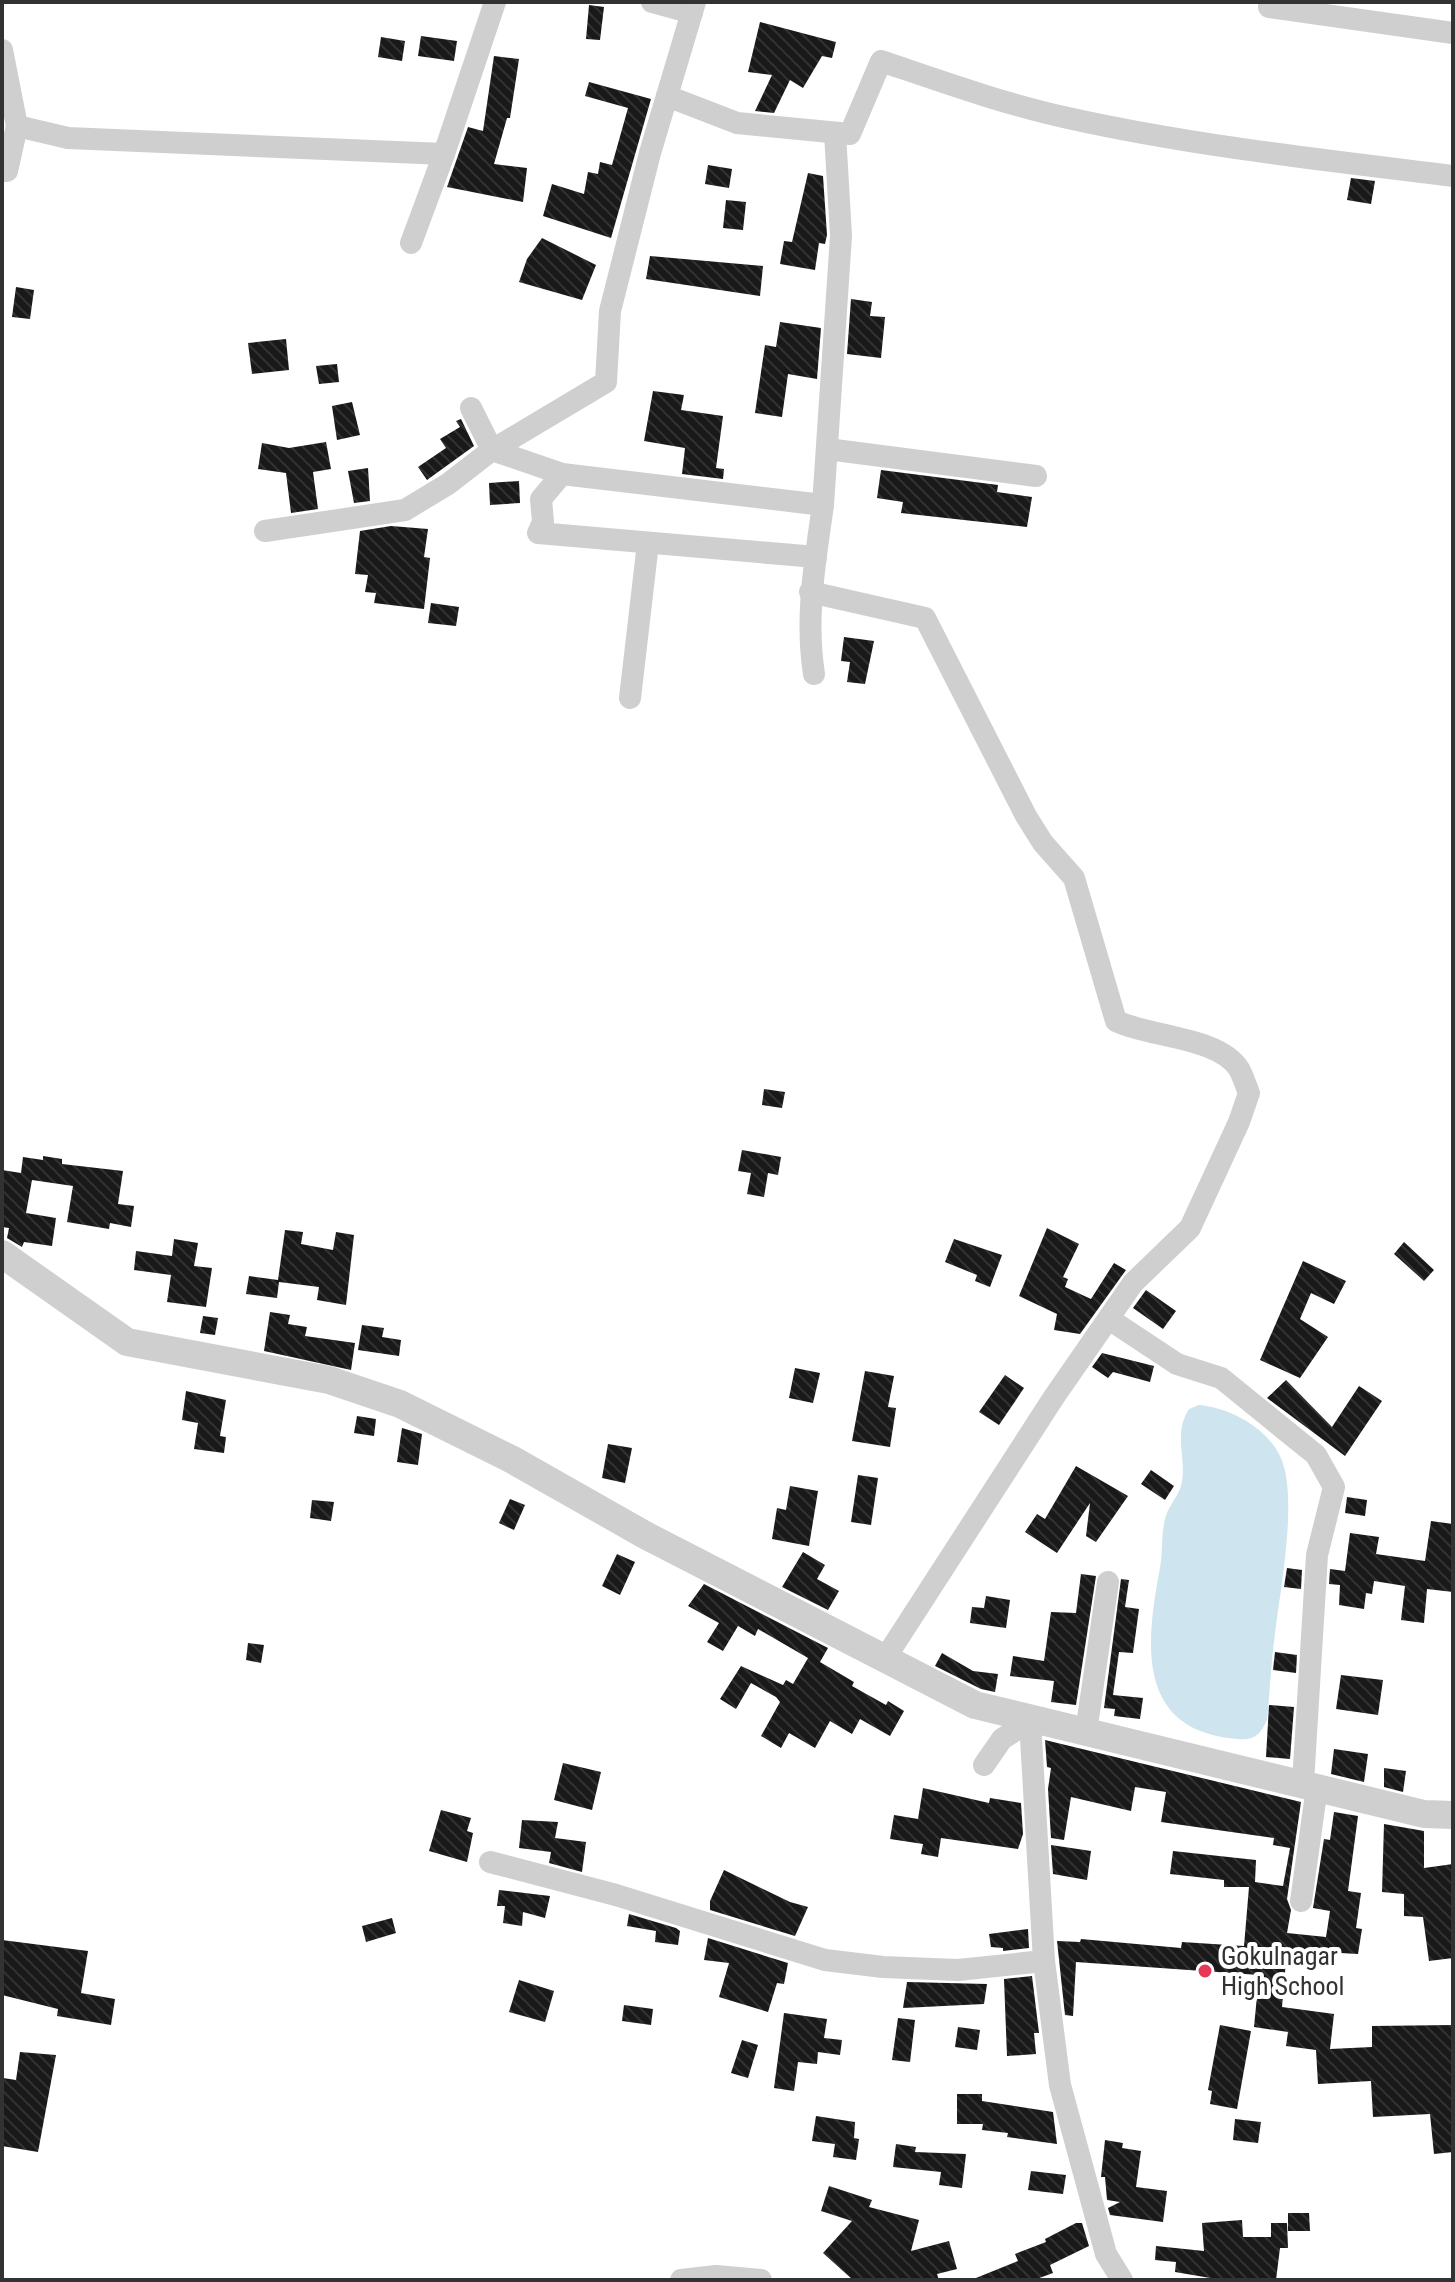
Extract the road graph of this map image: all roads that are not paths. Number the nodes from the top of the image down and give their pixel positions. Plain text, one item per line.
1 (495, 2) edge
2 (652, 2) edge
3 (1269, 7) dead end
4 (694, 8) edge
5 (1453, 33) edge
6 (2, 50) edge
7 (667, 96) junction
8 (17, 126) junction
9 (835, 133) junction
10 (444, 154) junction
11 (2, 171) edge
12 (1453, 176) edge
13 (411, 243) dead end
14 (471, 408) dead end
15 (827, 449) junction
16 (492, 450) junction
17 (562, 474) junction
18 (1036, 476) dead end
19 (823, 505) junction
20 (265, 531) dead end
21 (648, 543) junction
22 (816, 557) junction
23 (810, 592) junction
24 (814, 674) dead end
25 (630, 698) dead end
26 (2, 1254) edge
27 (1109, 1319) junction
28 (1108, 1582) dead end
29 (886, 1657) junction
30 (1030, 1721) junction
31 (1086, 1732) junction
32 (984, 1765) dead end
33 (1310, 1785) junction
34 (1453, 1815) edge
35 (490, 1862) dead end
36 (1301, 1901) dead end
37 (1044, 1961) junction
38 (681, 2280) edge
39 (761, 2280) edge
40 (1122, 2280) edge

1 - 10 street
2 - 4 street
3 - 5 street
4 - 7 street
6 - 8 street
7 - 9 street
7 - 16 street
8 - 10 street
8 - 11 street
9 - 12 street
9 - 15 street
10 - 13 street
14 - 16 street
15 - 18 street
15 - 19 street
16 - 17 street
16 - 20 street
17 - 19 street
17 - 21 street
19 - 22 street
21 - 22 street
21 - 25 street
22 - 23 street
23 - 24 street
23 - 27 street
26 - 29 street
27 - 29 street
27 - 33 street
28 - 31 street
29 - 30 street
30 - 31 street
30 - 32 street
30 - 37 street
31 - 33 street
33 - 34 street
33 - 36 street
35 - 37 street
37 - 40 street
38 - 39 street

